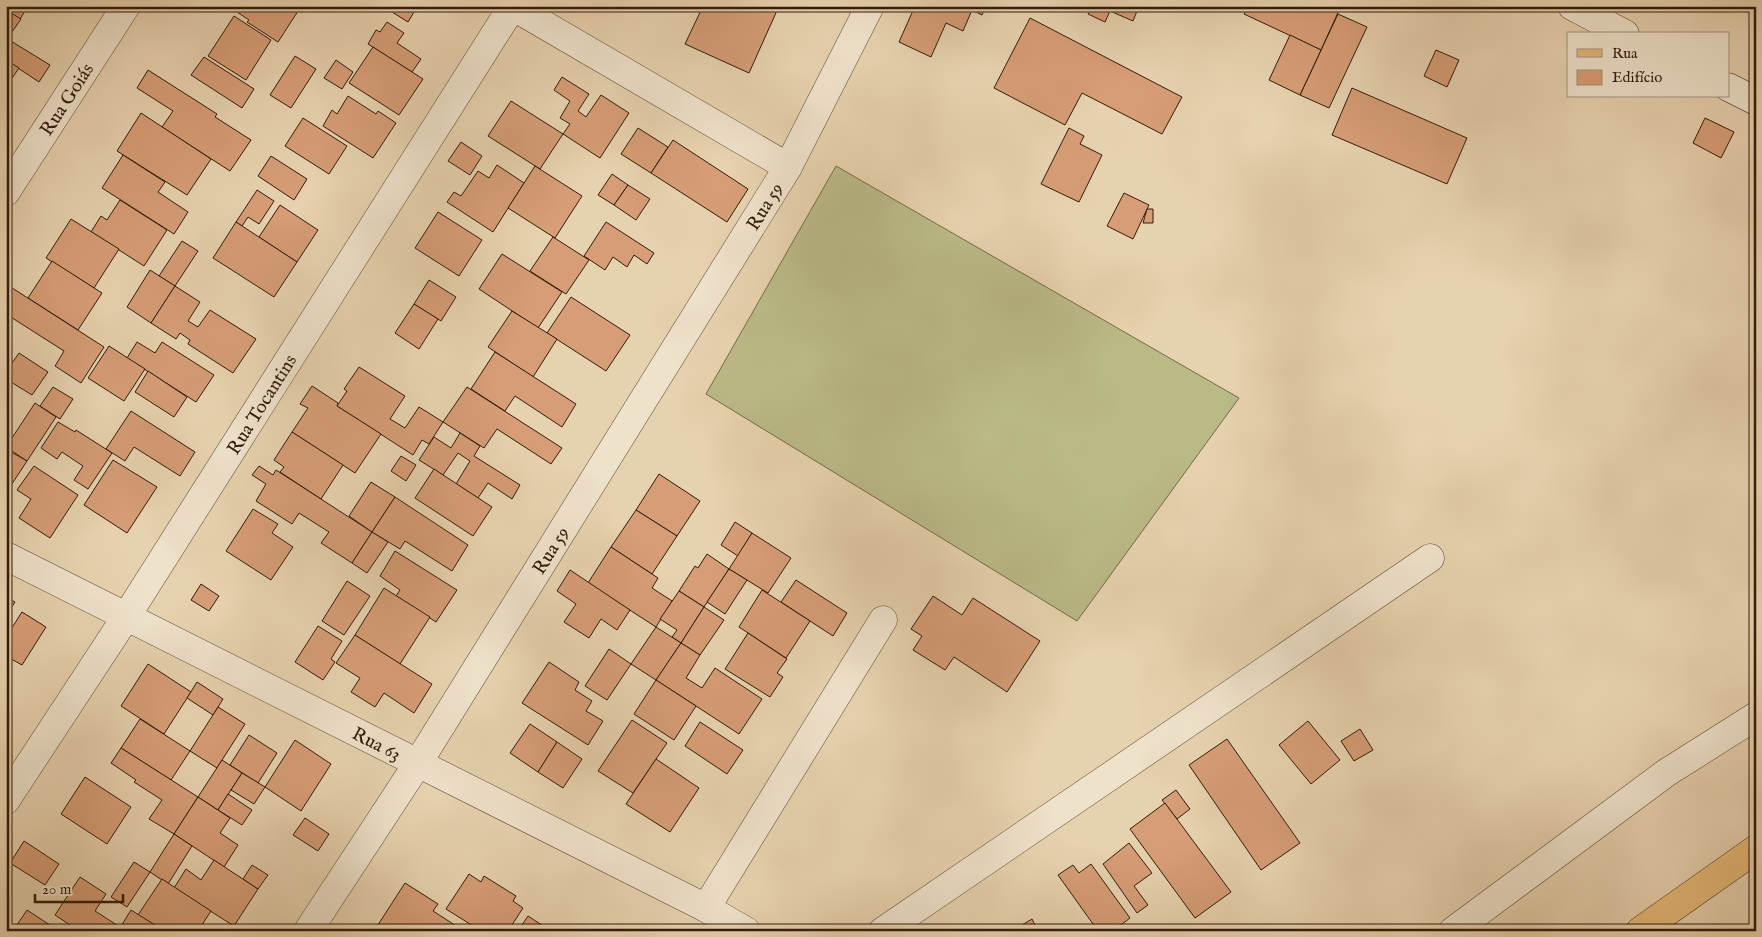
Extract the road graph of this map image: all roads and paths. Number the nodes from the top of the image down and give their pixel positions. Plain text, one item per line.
1 (126, 6) edge
2 (512, 6) edge
3 (870, 6) edge
4 (1572, 6) edge
5 (1621, 32) edge
6 (1730, 88) edge
7 (1756, 101) edge
8 (788, 166) junction
9 (6, 192) edge
10 (6, 556) edge
11 (1430, 558) dead end
12 (126, 617) junction
13 (882, 620) dead end
14 (1756, 716) edge
15 (418, 763) junction
16 (6, 800) edge
17 (1756, 849) edge
18 (706, 908) junction
19 (308, 931) edge
20 (746, 931) edge
21 (883, 931) edge
22 (1452, 931) edge
23 (1640, 931) edge

1 - 9 street, Rua Goiás
2 - 8 street
2 - 12 street, Rua Tocantins
3 - 8 street, Rua 59
4 - 5 street
6 - 7 street
8 - 15 street, Rua 59
10 - 12 street, Rua 63
11 - 21 street
12 - 15 street, Rua 63
12 - 16 street, Rua Tocantins
13 - 18 street
14 - 22 street
15 - 18 street, Rua 63
15 - 19 street, Rua 59
17 - 23 main road
18 - 20 street, Rua 63

